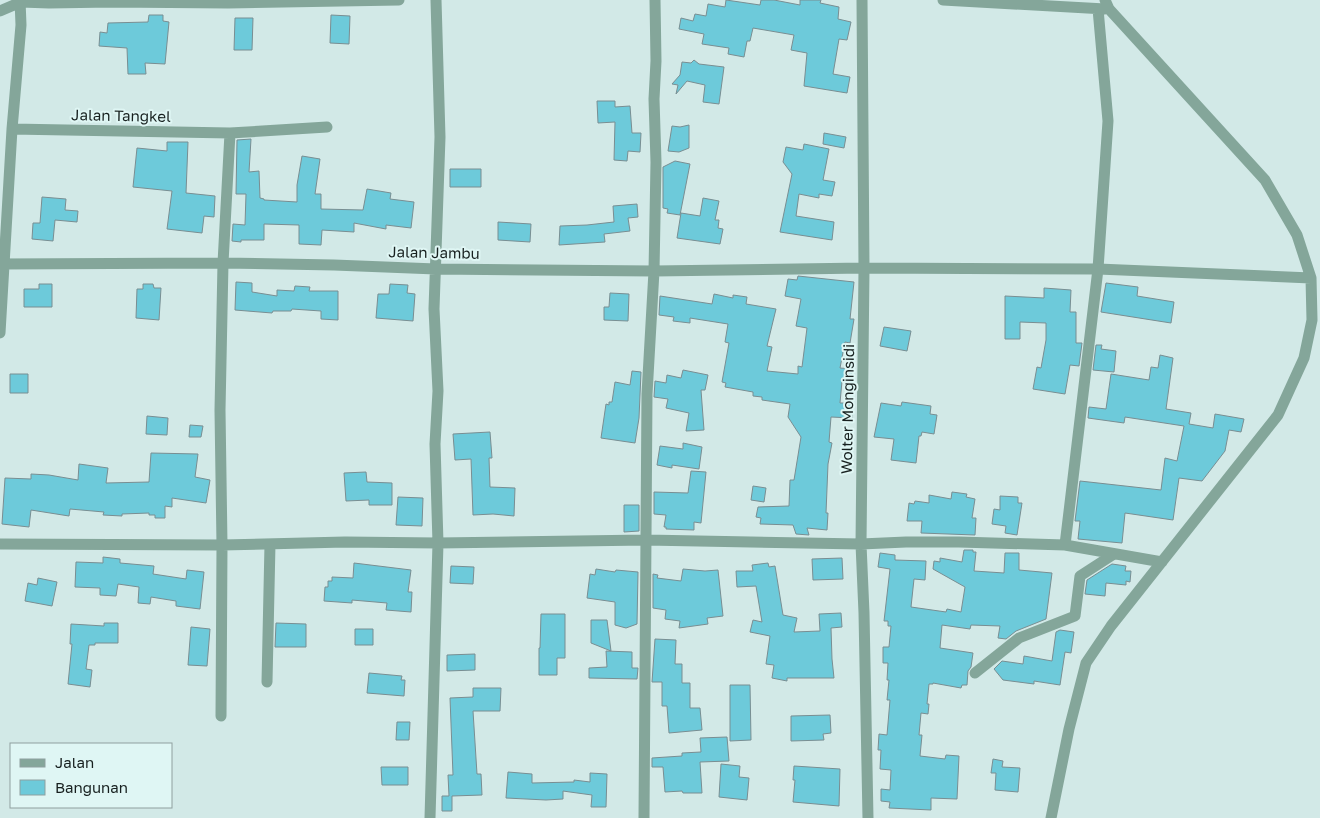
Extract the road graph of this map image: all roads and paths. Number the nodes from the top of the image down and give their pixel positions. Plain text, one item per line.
1 (398, 0) edge
2 (436, 0) edge
3 (655, 0) edge
4 (862, 0) edge
5 (943, 0) edge
6 (20, 1) edge
7 (1104, 6) edge
8 (0, 11) edge
9 (328, 128) dead end
10 (12, 129) junction
11 (230, 133) junction
12 (223, 263) junction
13 (2, 264) edge
14 (864, 268) junction
15 (436, 269) junction
16 (1098, 269) junction
17 (654, 271) junction
18 (1311, 278) junction
19 (0, 333) edge
20 (646, 540) junction
21 (438, 543) junction
22 (0, 544) edge
23 (270, 544) junction
24 (861, 544) junction
25 (222, 545) junction
26 (1065, 545) junction
27 (1114, 554) junction
28 (1162, 562) junction
29 (975, 673) dead end
30 (267, 682) dead end
31 (221, 716) dead end
32 (430, 818) edge
33 (644, 818) edge
34 (868, 818) edge
35 (1051, 818) edge

1 - 6 street
2 - 15 street
3 - 17 street
4 - 14 street, Wolter Monginsidi
5 - 7 street
6 - 8 street
6 - 10 street
7 - 16 street
7 - 18 street
9 - 11 street, Jalan Tangkel
10 - 11 street, Jalan Tangkel
10 - 13 street
11 - 12 street
12 - 13 street, Jalan Jambu
12 - 15 street, Jalan Jambu
12 - 25 street
13 - 19 street
14 - 16 street, Jalan Jambu
14 - 17 street, Jalan Jambu
14 - 24 street, Wolter Monginsidi
15 - 17 street, Jalan Jambu
15 - 21 street
16 - 18 street, Jalan Jambu
16 - 26 street
17 - 20 street
18 - 28 street
20 - 21 street
20 - 24 street
20 - 33 street
21 - 23 street
21 - 32 street
22 - 25 street
23 - 25 street
23 - 30 street
24 - 26 street
24 - 34 street, Wolter Monginsidi
25 - 31 street
26 - 27 street
27 - 28 street
27 - 29 street
28 - 35 street

